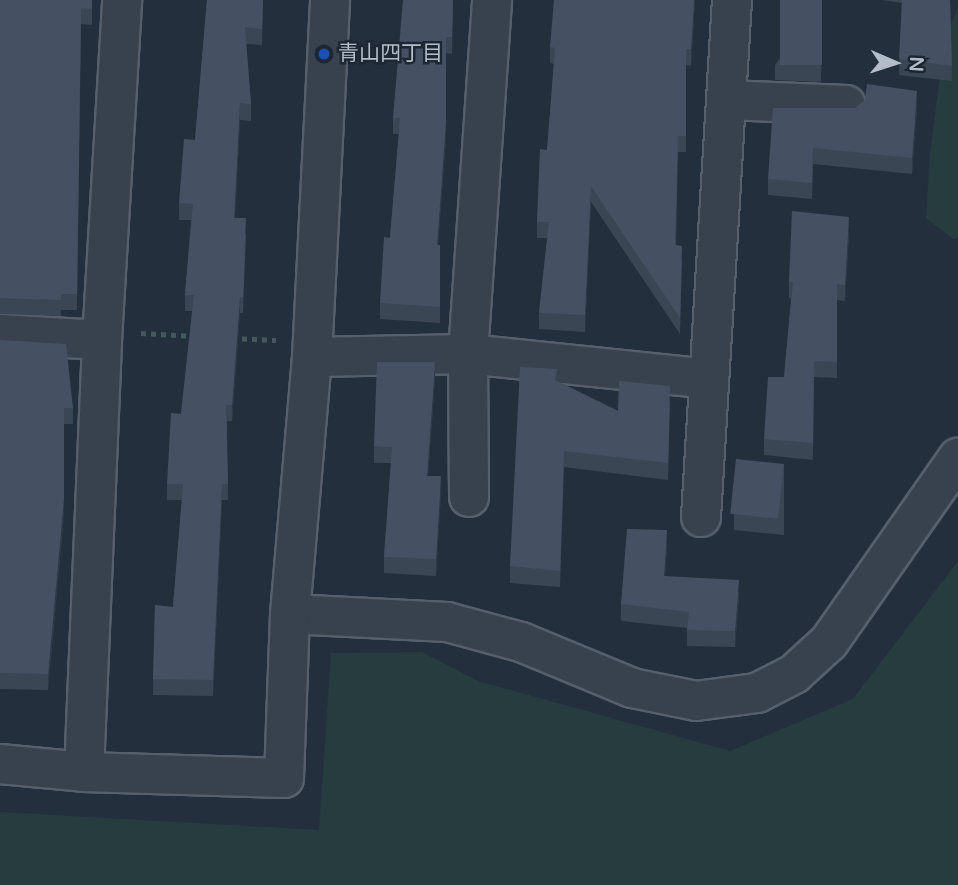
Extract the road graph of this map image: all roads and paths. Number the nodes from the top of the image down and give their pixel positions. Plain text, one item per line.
1 (122, 0) edge
2 (330, 0) edge
3 (492, 0) edge
4 (732, 0) edge
5 (728, 100) junction
6 (846, 105) edge
7 (0, 334) edge
8 (102, 335) junction
9 (207, 337) edge
10 (220, 337) edge
11 (312, 349) junction
12 (468, 354) junction
13 (709, 379) junction
14 (958, 458) edge
15 (469, 497) dead end
16 (701, 517) dead end
17 (290, 614) junction
18 (0, 764) edge
19 (84, 772) junction

1 - 8 street
2 - 11 street
3 - 12 street
4 - 5 street
5 - 6 street
5 - 13 street
7 - 8 street
8 - 9 path
8 - 19 street
10 - 11 path
11 - 12 street
11 - 17 street
12 - 13 street
12 - 15 street
13 - 16 street
14 - 17 street
17 - 19 street
18 - 19 street

